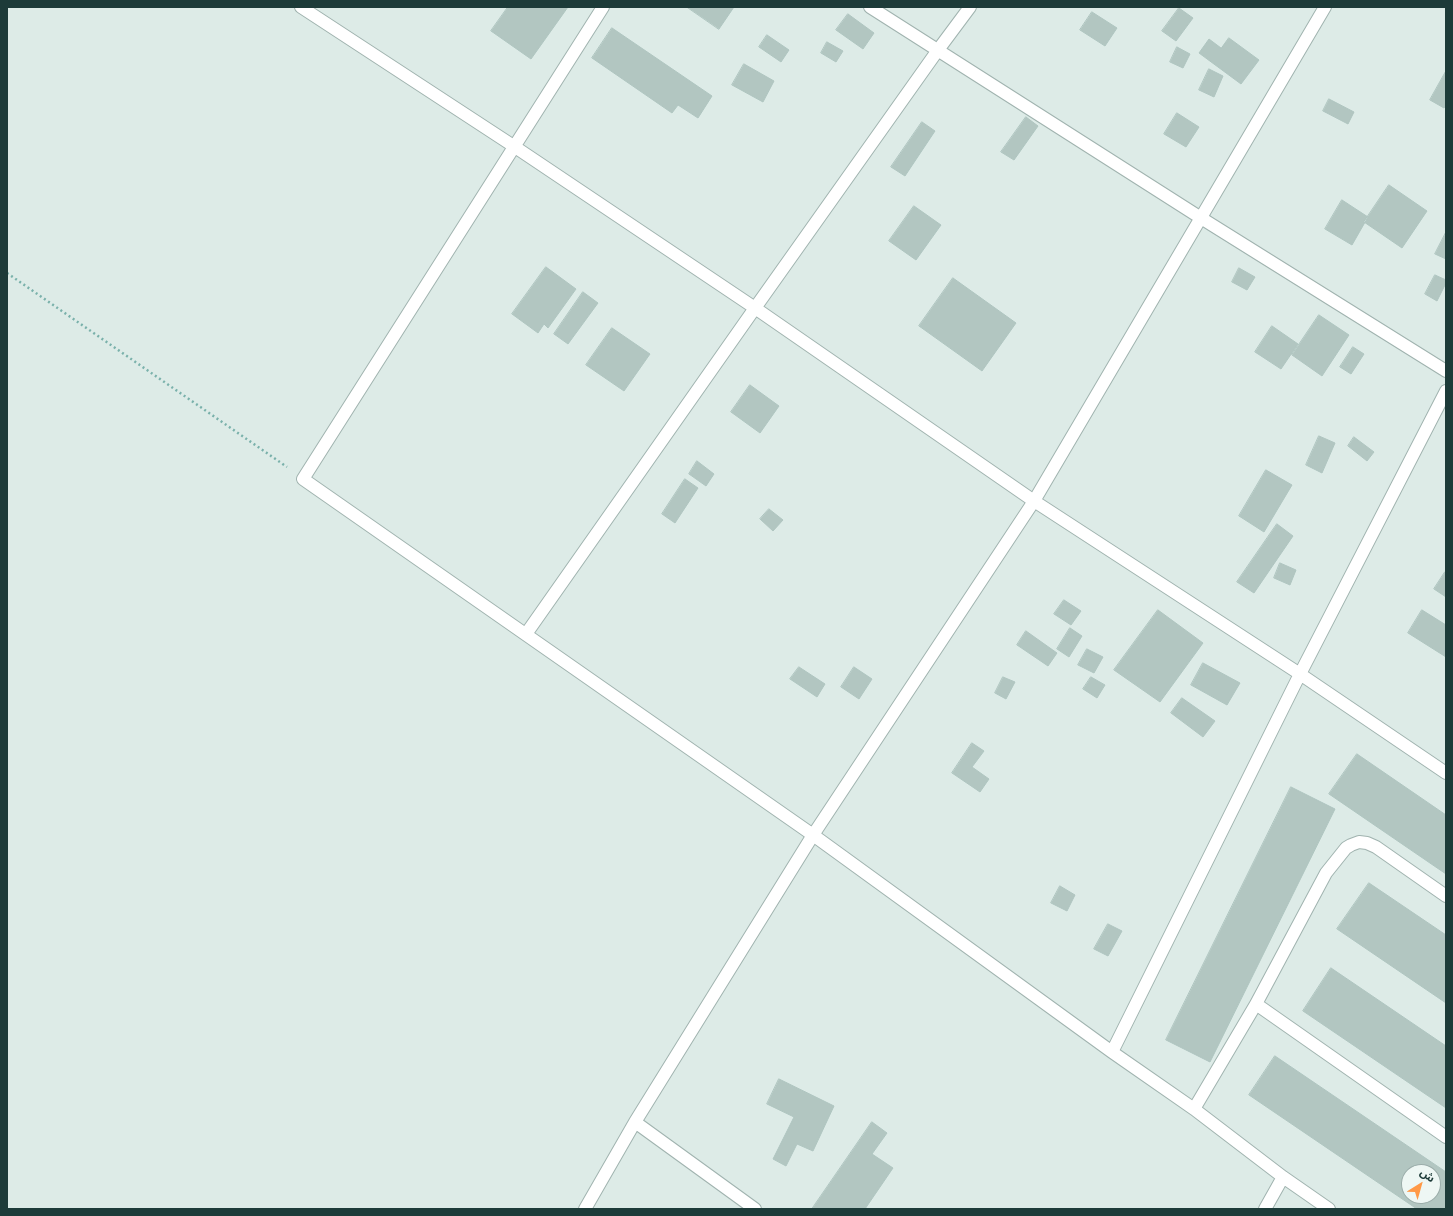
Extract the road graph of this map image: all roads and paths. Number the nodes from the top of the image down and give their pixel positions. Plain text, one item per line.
1 (301, 7) edge
2 (603, 7) edge
3 (870, 7) edge
4 (970, 7) edge
5 (1325, 7) edge
6 (938, 50) junction
7 (515, 147) junction
8 (1201, 218) junction
9 (7, 273) edge
10 (754, 308) junction
11 (1446, 371) edge
12 (1446, 391) edge
13 (303, 479) junction
14 (1034, 501) junction
15 (526, 634) junction
16 (1300, 674) junction
17 (1446, 773) edge
18 (813, 835) junction
19 (1446, 896) edge
20 (1256, 1004) junction
21 (1112, 1052) junction
22 (1194, 1109) junction
23 (635, 1122) junction
24 (1446, 1137) edge
25 (1283, 1177) junction
26 (585, 1209) edge
27 (755, 1209) edge
28 (1265, 1209) edge
29 (1329, 1209) edge

1 - 7 street
2 - 7 street
3 - 6 street
4 - 6 street
5 - 8 street
6 - 8 street
6 - 10 street
7 - 10 street
7 - 13 street
8 - 11 street
8 - 14 street
9 - 13 path
10 - 14 street
10 - 15 street
12 - 16 street
13 - 15 street
14 - 16 street
14 - 18 street
15 - 18 street
16 - 17 street
16 - 21 street
18 - 21 street
18 - 23 street
19 - 20 street
20 - 22 street
20 - 24 street
21 - 22 street
22 - 25 street
23 - 26 street
23 - 27 street
25 - 28 street
25 - 29 street

